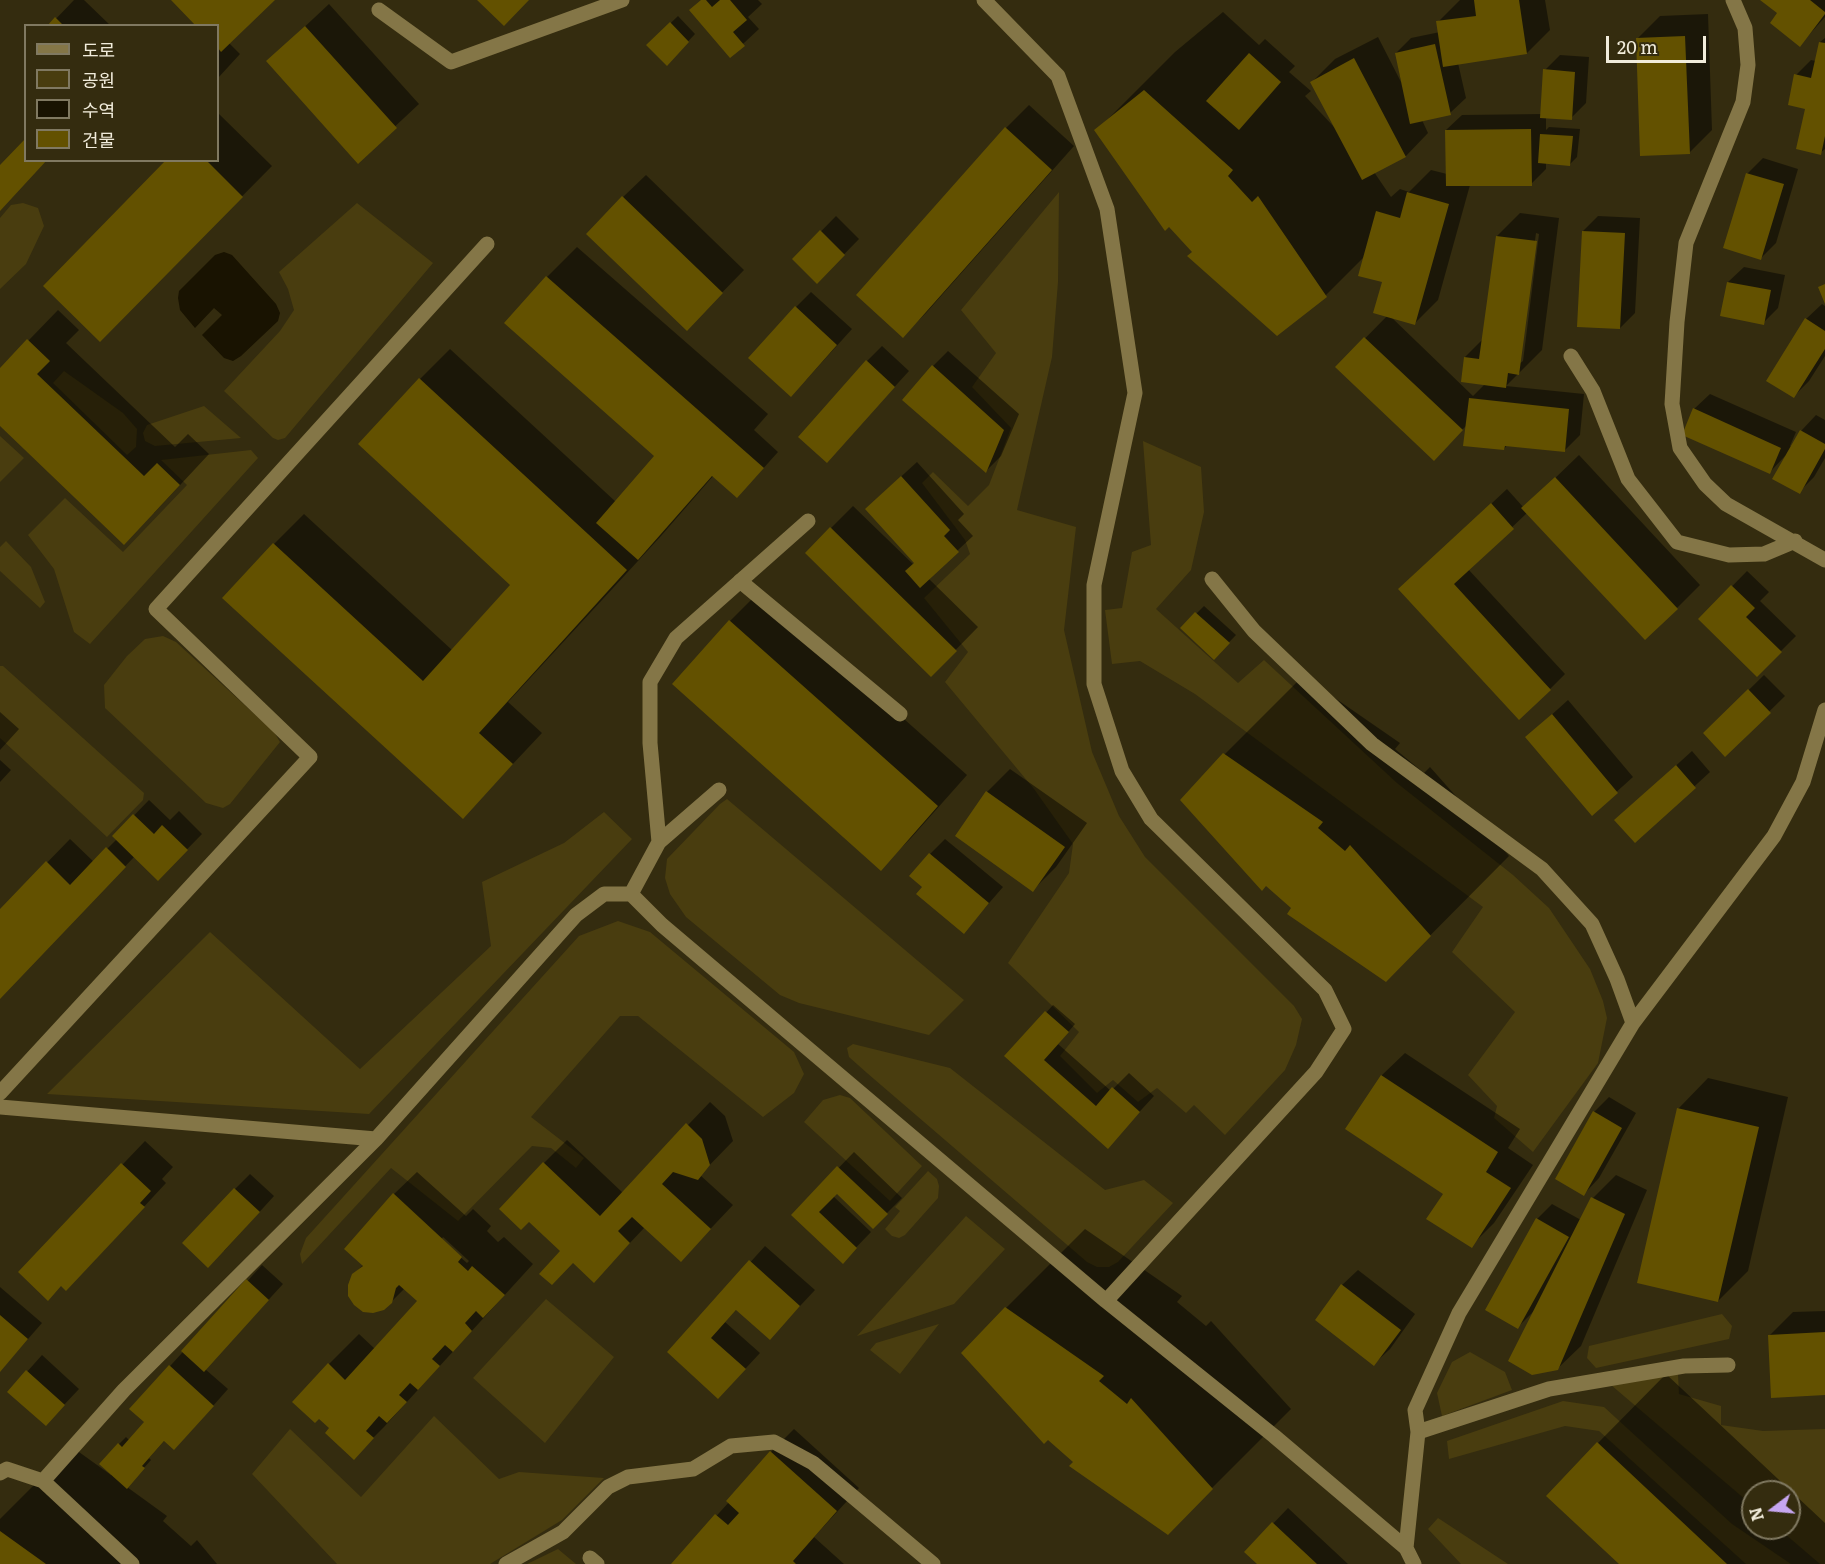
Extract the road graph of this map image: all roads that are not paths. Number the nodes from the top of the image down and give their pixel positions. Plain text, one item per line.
1 (622, 0) edge
2 (984, 0) edge
3 (1733, 0) edge
4 (379, 10) dead end
5 (487, 244) dead end
6 (1571, 356) dead end
7 (808, 521) dead end
8 (1795, 541) junction
9 (1825, 560) edge
10 (1212, 579) dead end
11 (740, 581) junction
12 (1825, 710) edge
13 (900, 714) dead end
14 (719, 790) dead end
15 (659, 842) junction
16 (631, 894) junction
17 (1633, 1023) junction
18 (0, 1093) edge
19 (0, 1107) edge
20 (376, 1139) junction
21 (1106, 1300) junction
22 (1728, 1365) dead end
23 (1418, 1432) junction
24 (0, 1473) edge
25 (43, 1481) junction
26 (1406, 1548) junction
27 (132, 1564) edge
28 (506, 1564) edge
29 (933, 1564) edge
30 (1414, 1564) edge

1 - 4 street
2 - 21 street
3 - 8 street
5 - 18 street
6 - 8 street
7 - 11 street
8 - 9 street
10 - 17 street
11 - 13 street
11 - 15 street
12 - 17 street
14 - 15 street
15 - 16 street
16 - 20 street
16 - 21 street
17 - 23 street
19 - 20 street
20 - 25 street
21 - 26 street
22 - 23 street
23 - 26 street
24 - 25 street
25 - 27 street
26 - 30 street
28 - 29 street

